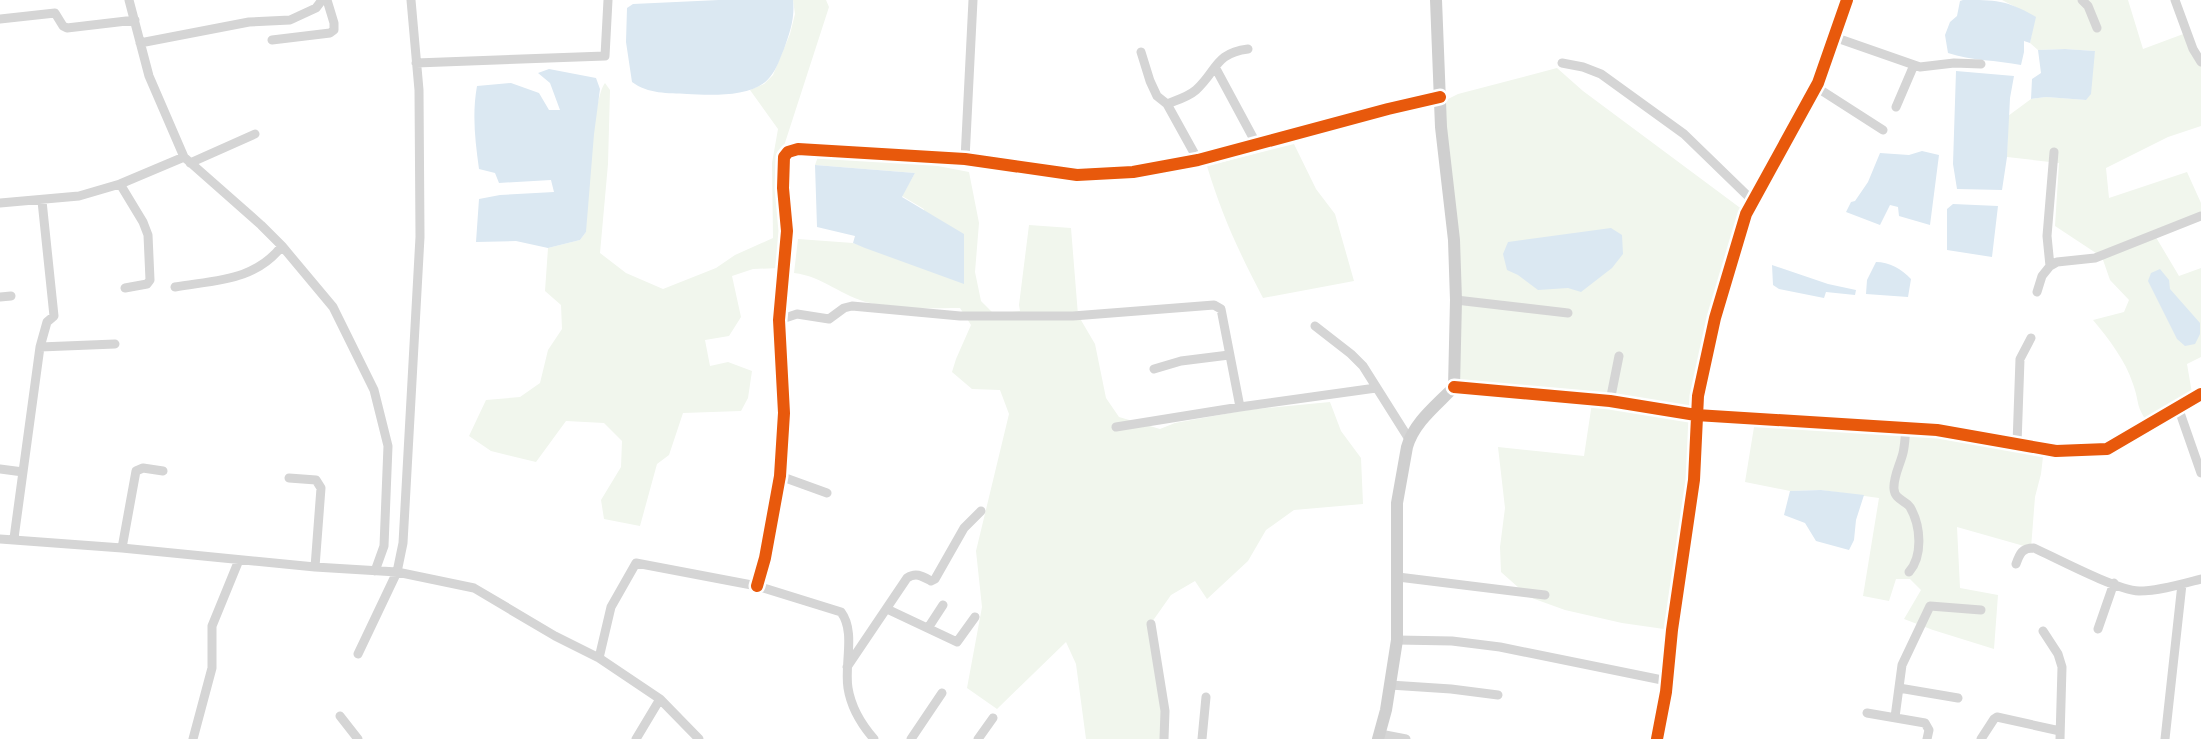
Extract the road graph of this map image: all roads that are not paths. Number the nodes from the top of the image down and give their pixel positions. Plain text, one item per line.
1 (129, 0) edge
2 (324, 0) edge
3 (411, 0) edge
4 (608, 0) edge
5 (973, 0) edge
6 (1436, 0) edge
7 (1847, 0) edge
8 (2082, 0) edge
9 (2175, 0) edge
10 (0, 19) edge
11 (135, 20) junction
12 (2097, 28) dead end
13 (1834, 37) junction
14 (272, 40) dead end
15 (140, 43) junction
16 (1248, 49) dead end
17 (1141, 52) dead end
18 (2201, 62) edge
19 (416, 63) junction
20 (1562, 63) dead end
21 (1981, 64) dead end
22 (1914, 65) junction
23 (1215, 67) junction
24 (1816, 87) junction
25 (1440, 97) junction
26 (1167, 104) junction
27 (1896, 107) dead end
28 (1883, 130) dead end
29 (255, 134) dead end
30 (1257, 145) junction
31 (2054, 152) dead end
32 (965, 159) junction
33 (187, 160) junction
34 (1198, 160) junction
35 (120, 184) junction
36 (42, 201) junction
37 (1753, 201) junction
38 (0, 203) edge
39 (2201, 216) edge
40 (282, 246) junction
41 (2050, 266) junction
42 (175, 287) dead end
43 (125, 288) dead end
44 (2037, 292) dead end
45 (1456, 300) junction
46 (1568, 313) dead end
47 (779, 320) junction
48 (1315, 326) dead end
49 (2031, 338) dead end
50 (115, 344) dead end
51 (40, 347) junction
52 (1229, 355) junction
53 (1619, 356) dead end
54 (1154, 369) dead end
55 (1454, 387) junction
56 (1376, 388) junction
57 (2201, 394) edge
58 (1610, 401) junction
59 (1240, 407) junction
60 (2178, 407) junction
61 (1696, 415) junction
62 (1116, 427) dead end
63 (1906, 428) junction
64 (1409, 439) junction
65 (2017, 444) junction
66 (0, 469) edge
67 (163, 471) dead end
68 (23, 472) junction
69 (2201, 473) edge
70 (780, 476) junction
71 (289, 478) dead end
72 (827, 493) dead end
73 (981, 511) dead end
74 (14, 538) junction
75 (0, 539) edge
76 (122, 548) junction
77 (239, 560) junction
78 (2016, 564) dead end
79 (315, 567) junction
80 (375, 571) junction
81 (397, 572) junction
82 (1909, 572) dead end
83 (1398, 577) junction
84 (2201, 579) edge
85 (2114, 583) junction
86 (2182, 584) junction
87 (757, 586) junction
88 (1545, 595) dead end
89 (943, 605) dead end
90 (887, 609) junction
91 (1981, 610) dead end
92 (975, 617) dead end
93 (1151, 624) dead end
94 (928, 628) junction
95 (2098, 629) dead end
96 (2043, 631) dead end
97 (1397, 640) junction
98 (358, 654) dead end
99 (599, 658) junction
100 (847, 667) junction
101 (1667, 681) junction
102 (1390, 685) junction
103 (1899, 688) junction
104 (942, 693) dead end
105 (1498, 695) dead end
106 (1206, 697) dead end
107 (1958, 698) dead end
108 (660, 699) junction
109 (1867, 713) dead end
110 (340, 716) dead end
111 (1895, 717) junction
112 (993, 718) dead end
113 (2060, 735) edge
114 (1379, 737) edge
115 (193, 739) edge
116 (358, 739) edge
117 (636, 739) edge
118 (699, 739) edge
119 (874, 739) edge
120 (911, 739) edge
121 (978, 739) edge
122 (1164, 739) edge
123 (1202, 739) edge
124 (1406, 739) edge
125 (1657, 739) edge
126 (1927, 739) edge
127 (1981, 739) edge
128 (2165, 739) edge

1 - 11 street
2 - 14 street
2 - 15 street
3 - 19 street
4 - 19 street
5 - 32 street
6 - 25 street
7 - 13 street
8 - 12 street
9 - 18 street
10 - 11 street
11 - 15 street
13 - 22 street
13 - 24 street
15 - 33 street
16 - 23 street
17 - 26 street
19 - 81 street
20 - 37 street
21 - 22 street
22 - 27 street
23 - 26 street
23 - 30 street
24 - 28 street
24 - 37 street
25 - 30 street
25 - 45 street
26 - 34 street
29 - 33 street
30 - 34 street
31 - 41 street
32 - 34 street
32 - 47 street
33 - 35 street
33 - 40 street
35 - 36 street
35 - 43 street
36 - 38 street
36 - 51 street
37 - 61 street
39 - 41 street
40 - 42 street
40 - 80 street
41 - 44 street
45 - 46 street
45 - 55 street
47 - 52 street
47 - 70 street
48 - 56 street
49 - 65 street
50 - 51 street
51 - 68 street
52 - 54 street
52 - 59 street
53 - 58 street
55 - 58 street
55 - 64 street
56 - 59 street
56 - 64 street
57 - 60 street
58 - 61 street
59 - 62 street
60 - 65 street
60 - 69 street
61 - 63 street
61 - 101 street
63 - 65 street
63 - 82 street
64 - 83 street
66 - 68 street
67 - 76 street
68 - 74 street
70 - 72 street
70 - 87 street
71 - 79 street
73 - 90 street
74 - 75 street
74 - 76 street
76 - 77 street
77 - 79 street
77 - 115 street
78 - 85 street
79 - 80 street
80 - 81 street
81 - 98 street
81 - 99 street
83 - 88 street
83 - 97 street
84 - 86 street
85 - 86 street
85 - 95 street
86 - 128 street
87 - 99 street
87 - 100 street
89 - 94 street
90 - 94 street
90 - 100 street
91 - 103 street
92 - 94 street
93 - 122 street
96 - 113 street
97 - 101 street
97 - 102 street
99 - 108 street
100 - 119 street
101 - 125 street
102 - 105 street
102 - 114 street
103 - 107 street
103 - 111 street
104 - 120 street
106 - 123 street
108 - 117 street
108 - 118 street
109 - 111 street
110 - 116 street
111 - 126 street
112 - 121 street
113 - 127 street
114 - 124 street

